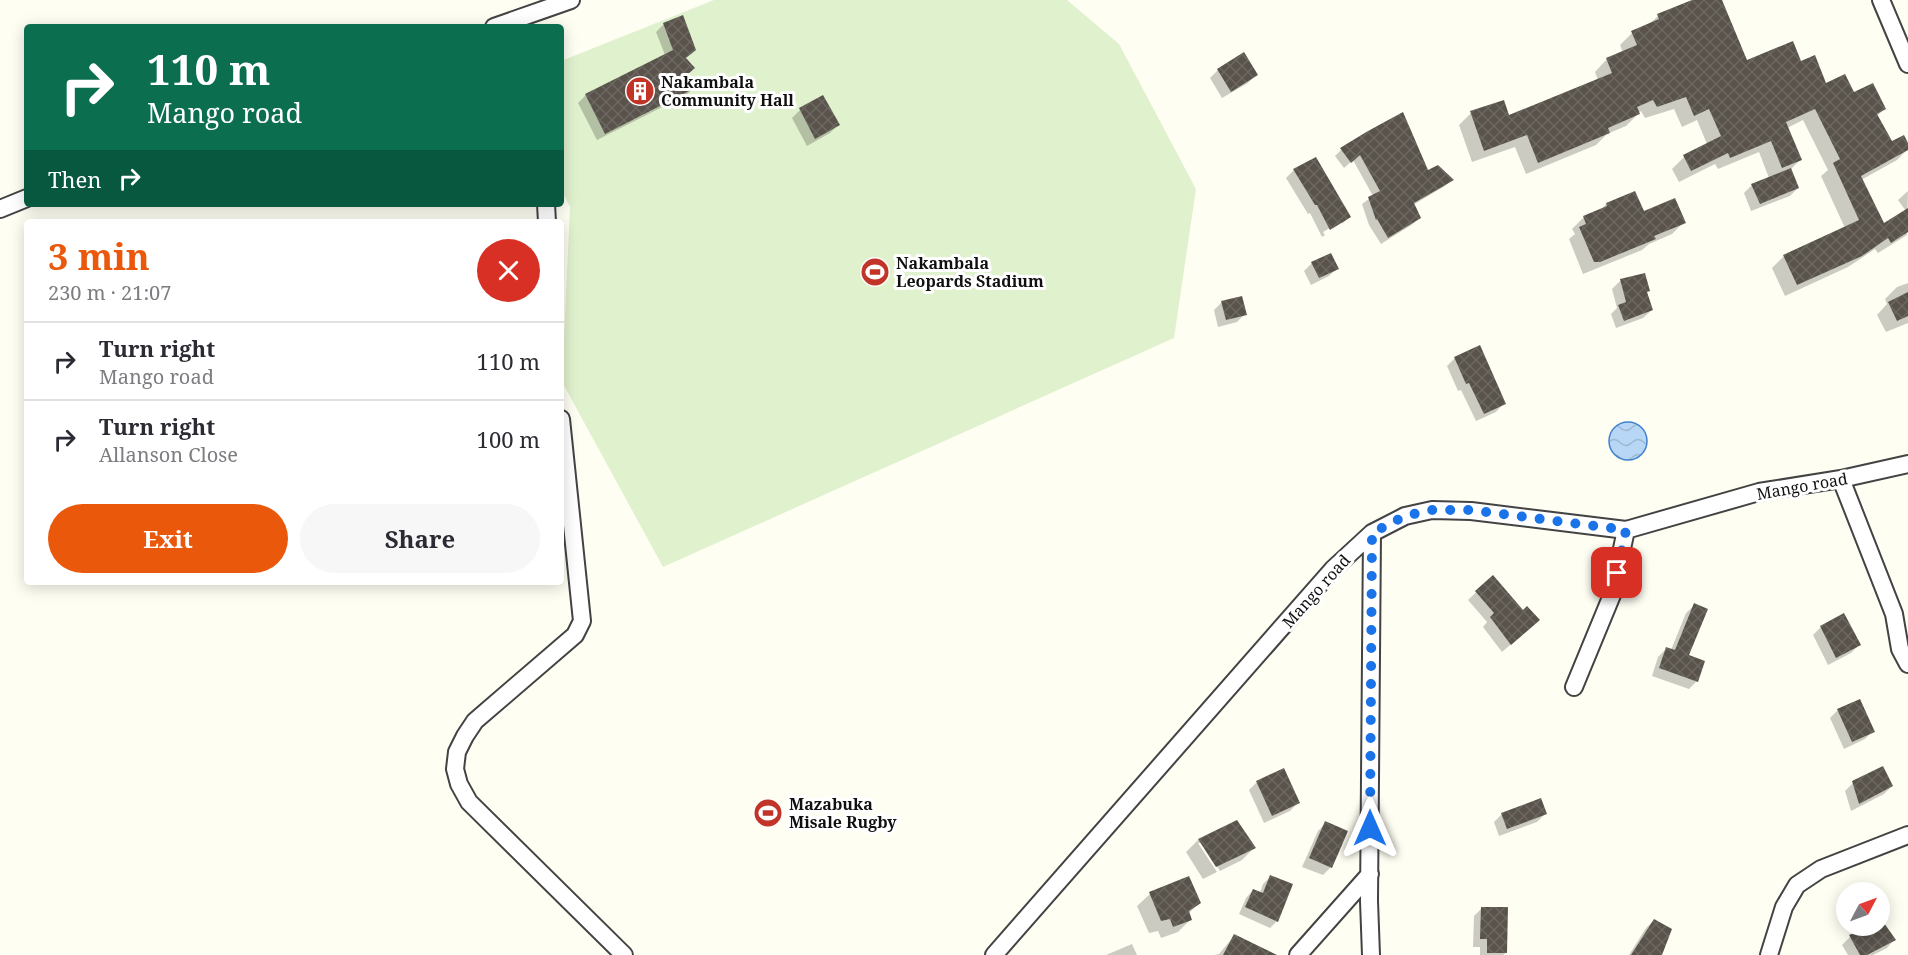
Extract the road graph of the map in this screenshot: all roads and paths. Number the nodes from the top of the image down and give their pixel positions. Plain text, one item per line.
1 (571, 0) edge
2 (1881, 0) edge
3 (524, 22) edge
4 (1908, 64) edge
5 (24, 199) edge
6 (0, 208) edge
7 (564, 448) edge
8 (1908, 464) edge
9 (1841, 479) junction
10 (1626, 530) junction
11 (1372, 533) junction
12 (1908, 664) edge
13 (1575, 687) dead end
14 (1908, 835) edge
15 (1370, 874) junction
16 (624, 955) edge
17 (994, 955) edge
18 (1298, 955) edge
19 (1371, 955) edge
20 (1769, 955) edge

1 - 3 street
2 - 4 street
5 - 6 street
7 - 16 street
8 - 9 street, Mango road
9 - 10 street, Mango road
9 - 12 street
10 - 11 street, Mango road
10 - 13 street
11 - 15 street
11 - 17 street, Mango road
14 - 20 street
15 - 18 street
15 - 19 street

